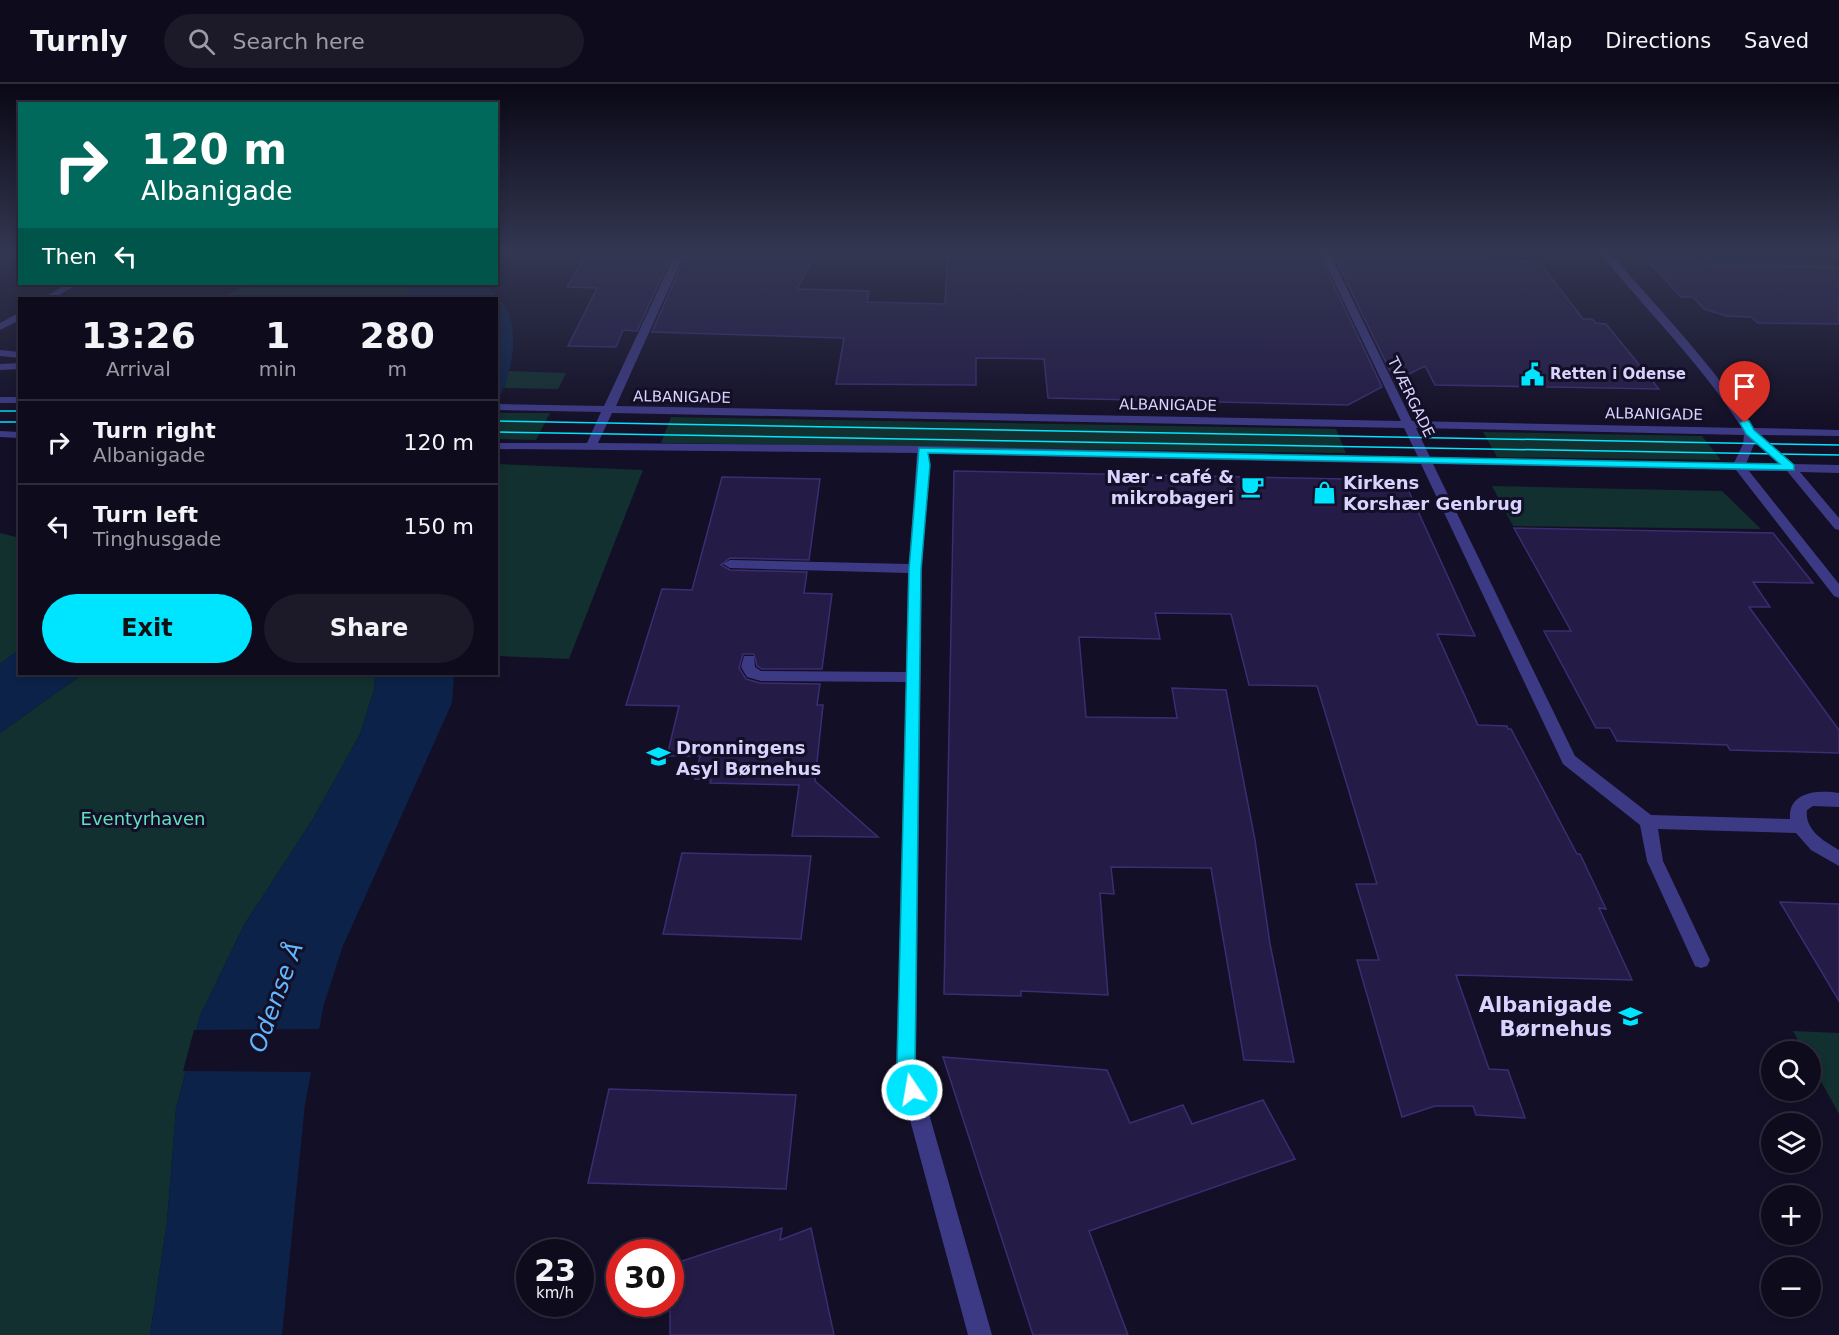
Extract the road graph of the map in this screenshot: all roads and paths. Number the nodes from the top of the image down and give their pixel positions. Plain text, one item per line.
1 (654, 308) edge
2 (1351, 308) edge
3 (1654, 308) edge
4 (18, 316) edge
5 (0, 327) edge
6 (0, 353) edge
7 (18, 355) edge
8 (18, 366) edge
9 (0, 367) edge
10 (2, 400) edge
11 (18, 400) edge
12 (498, 407) edge
13 (610, 410) junction
14 (1407, 425) junction
15 (1750, 431) junction
16 (1839, 433) edge
17 (0, 434) edge
18 (18, 435) edge
19 (498, 446) edge
20 (591, 447) junction
21 (923, 450) junction
22 (1425, 460) junction
23 (1739, 466) junction
24 (1790, 468) junction
25 (1839, 469) edge
26 (1839, 526) edge
27 (730, 564) dead end
28 (915, 569) junction
29 (1837, 588) edge
30 (749, 660) dead end
31 (913, 677) junction
32 (1839, 800) edge
33 (1648, 822) junction
34 (1801, 826) junction
35 (1839, 859) edge
36 (1701, 960) dead end
37 (980, 1335) edge

1 - 13 street
2 - 14 street, TVÆRGADE
3 - 15 street
4 - 5 street
6 - 7 street
8 - 9 street
10 - 11 street
12 - 13 street, ALBANIGADE
13 - 14 street, ALBANIGADE
13 - 20 street
14 - 15 street, ALBANIGADE
14 - 22 street, TVÆRGADE
15 - 16 street, ALBANIGADE
15 - 23 street
15 - 24 street
17 - 18 street
19 - 20 street
20 - 21 street
21 - 22 street
21 - 28 street
22 - 23 street
22 - 33 street, TVÆRGADE
23 - 24 street
23 - 29 street
24 - 25 street
24 - 26 street
27 - 28 street
28 - 31 street
30 - 31 street
31 - 37 street
32 - 34 street
33 - 34 street
33 - 36 street
34 - 35 street

